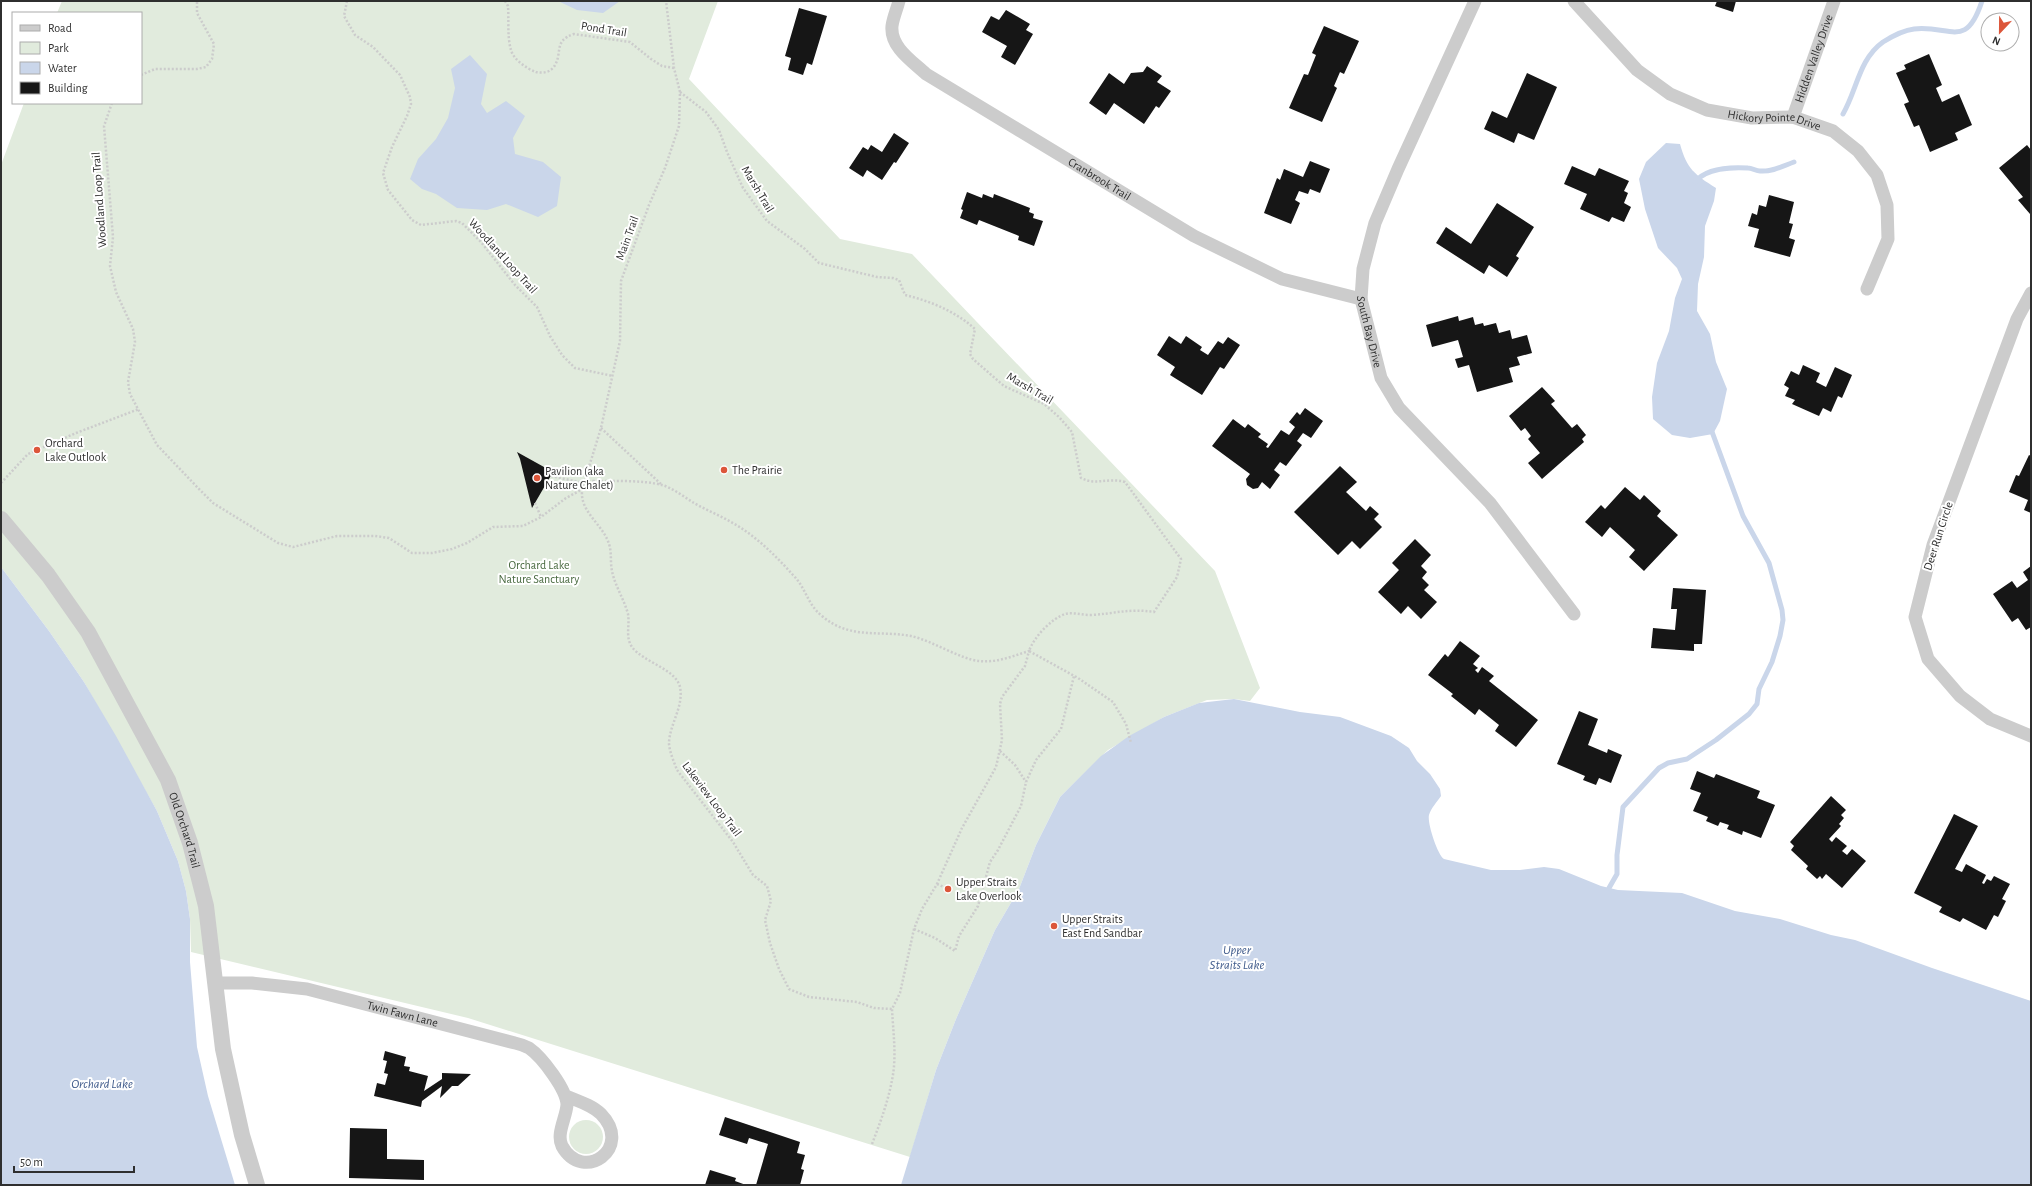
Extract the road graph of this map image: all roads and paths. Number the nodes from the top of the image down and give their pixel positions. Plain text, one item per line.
1 (197, 1) edge
2 (347, 1) edge
3 (505, 1) edge
4 (666, 1) edge
5 (899, 1) edge
6 (1475, 1) edge
7 (1574, 1) edge
8 (1834, 1) edge
9 (674, 68) junction
10 (142, 75) edge
11 (680, 92) junction
12 (112, 104) edge
13 (1793, 117) junction
14 (1867, 289) dead end
15 (2031, 293) edge
16 (1361, 299) junction
17 (613, 376) junction
18 (139, 409) junction
19 (601, 428) junction
20 (551, 476) dead end
21 (1, 483) edge
22 (584, 483) junction
23 (663, 485) junction
24 (581, 490) junction
25 (535, 503) dead end
26 (542, 517) junction
27 (1, 519) edge
28 (1574, 614) dead end
29 (1029, 651) junction
30 (1074, 676) junction
31 (2031, 736) edge
32 (1131, 743) dead end
33 (1000, 751) junction
34 (1026, 782) junction
35 (937, 884) junction
36 (948, 889) dead end
37 (914, 929) junction
38 (215, 983) junction
39 (892, 1009) junction
40 (566, 1096) junction
41 (872, 1144) dead end
42 (257, 1185) edge

1 - 10 path
2 - 17 path, Woodland Loop Trail
3 - 9 path, Pond Trail
4 - 9 path, Main Trail
5 - 16 street, Cranbrook Trail
6 - 16 street, South Bay Drive
7 - 13 street, Hickory Pointe Drive
8 - 13 street, Hidden Valley Drive
9 - 11 path, Main Trail
11 - 17 path, Main Trail
11 - 29 path, Marsh Trail
12 - 18 path, Woodland Loop Trail
13 - 14 street, Hickory Pointe Drive
15 - 31 street, Deer Run Circle
16 - 28 street, South Bay Drive
17 - 19 path, Main Trail
18 - 21 path
18 - 26 path, Woodland Loop Trail
19 - 22 path, Main Trail
19 - 23 path
20 - 22 path
22 - 23 path
22 - 24 path
23 - 29 path
24 - 26 path, Woodland Loop Trail
24 - 39 path, Lakeview Loop Trail
25 - 26 path
27 - 38 street, Old Orchard Trail
29 - 30 path
29 - 33 path
30 - 32 path
30 - 34 path
33 - 34 path
33 - 35 path
34 - 37 path
35 - 36 path
35 - 37 path
37 - 39 path
38 - 40 street, Twin Fawn Lane
38 - 42 street, Old Orchard Trail
39 - 41 path
40 - 40 street, Twin Fawn Lane

